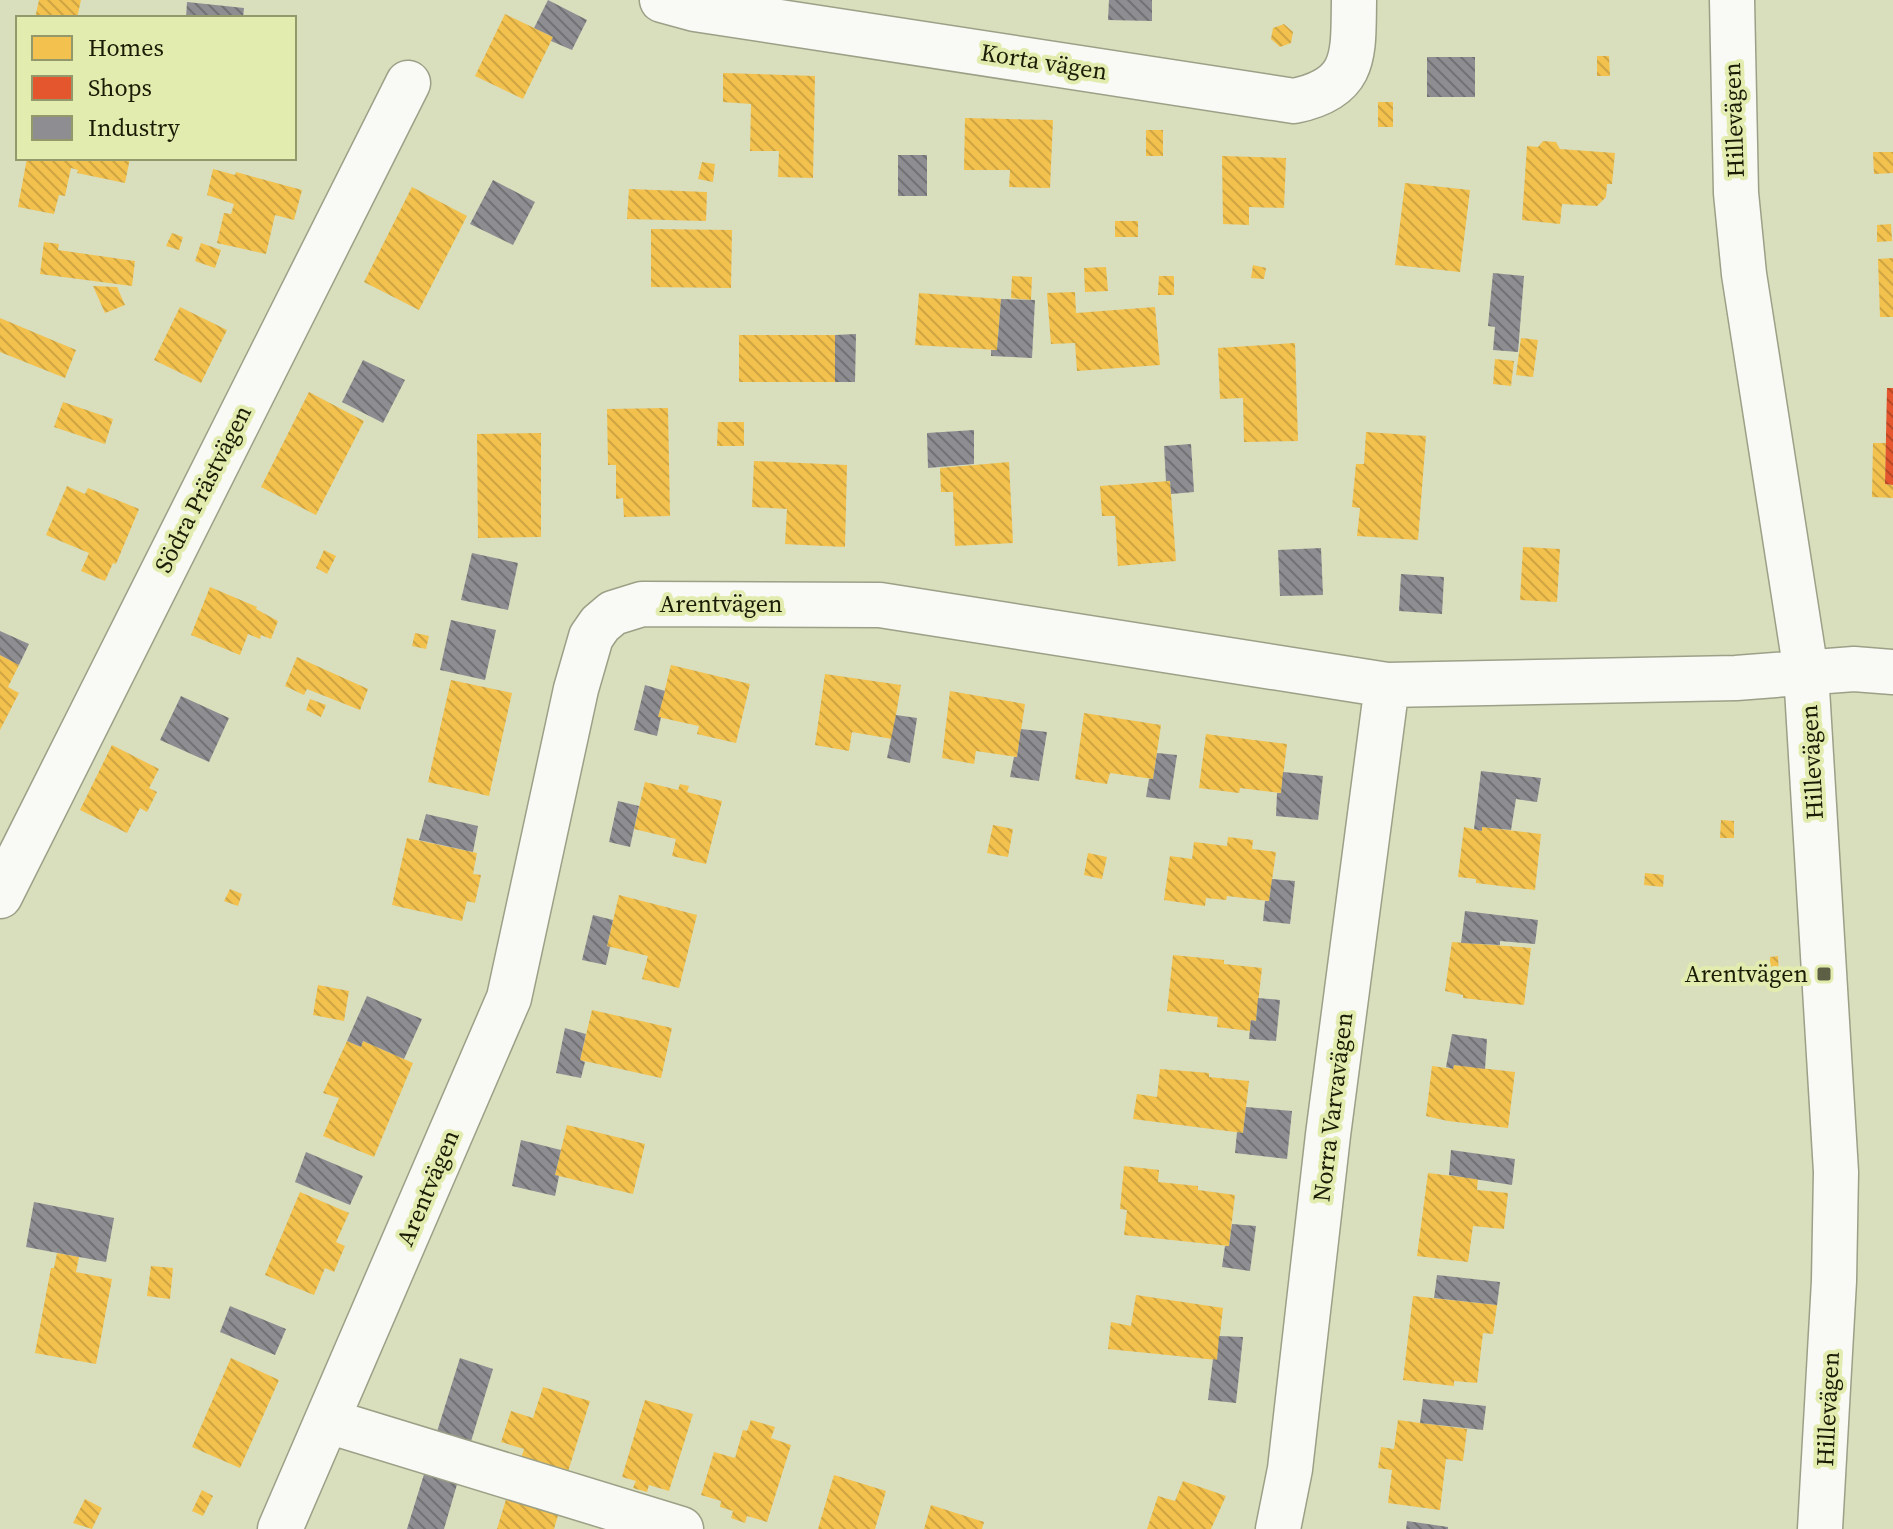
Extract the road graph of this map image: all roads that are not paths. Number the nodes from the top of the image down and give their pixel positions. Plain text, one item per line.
1 (662, 0) edge
2 (1354, 0) edge
3 (1732, 0) edge
4 (408, 83) dead end
5 (1806, 672) junction
6 (1893, 672) edge
7 (1387, 685) junction
8 (0, 896) edge
9 (328, 1421) junction
10 (280, 1529) edge
11 (681, 1529) edge
12 (1278, 1529) edge
13 (1820, 1529) edge

1 - 2 street, Korta vägen
3 - 5 street, Hillevägen
4 - 8 street, Södra Prästvägen
5 - 6 street, Arentvägen
5 - 7 street, Arentvägen
5 - 13 street, Hillevägen
7 - 9 street, Arentvägen
7 - 12 street, Norra Varvavägen
9 - 10 street, Arentvägen
9 - 11 street

